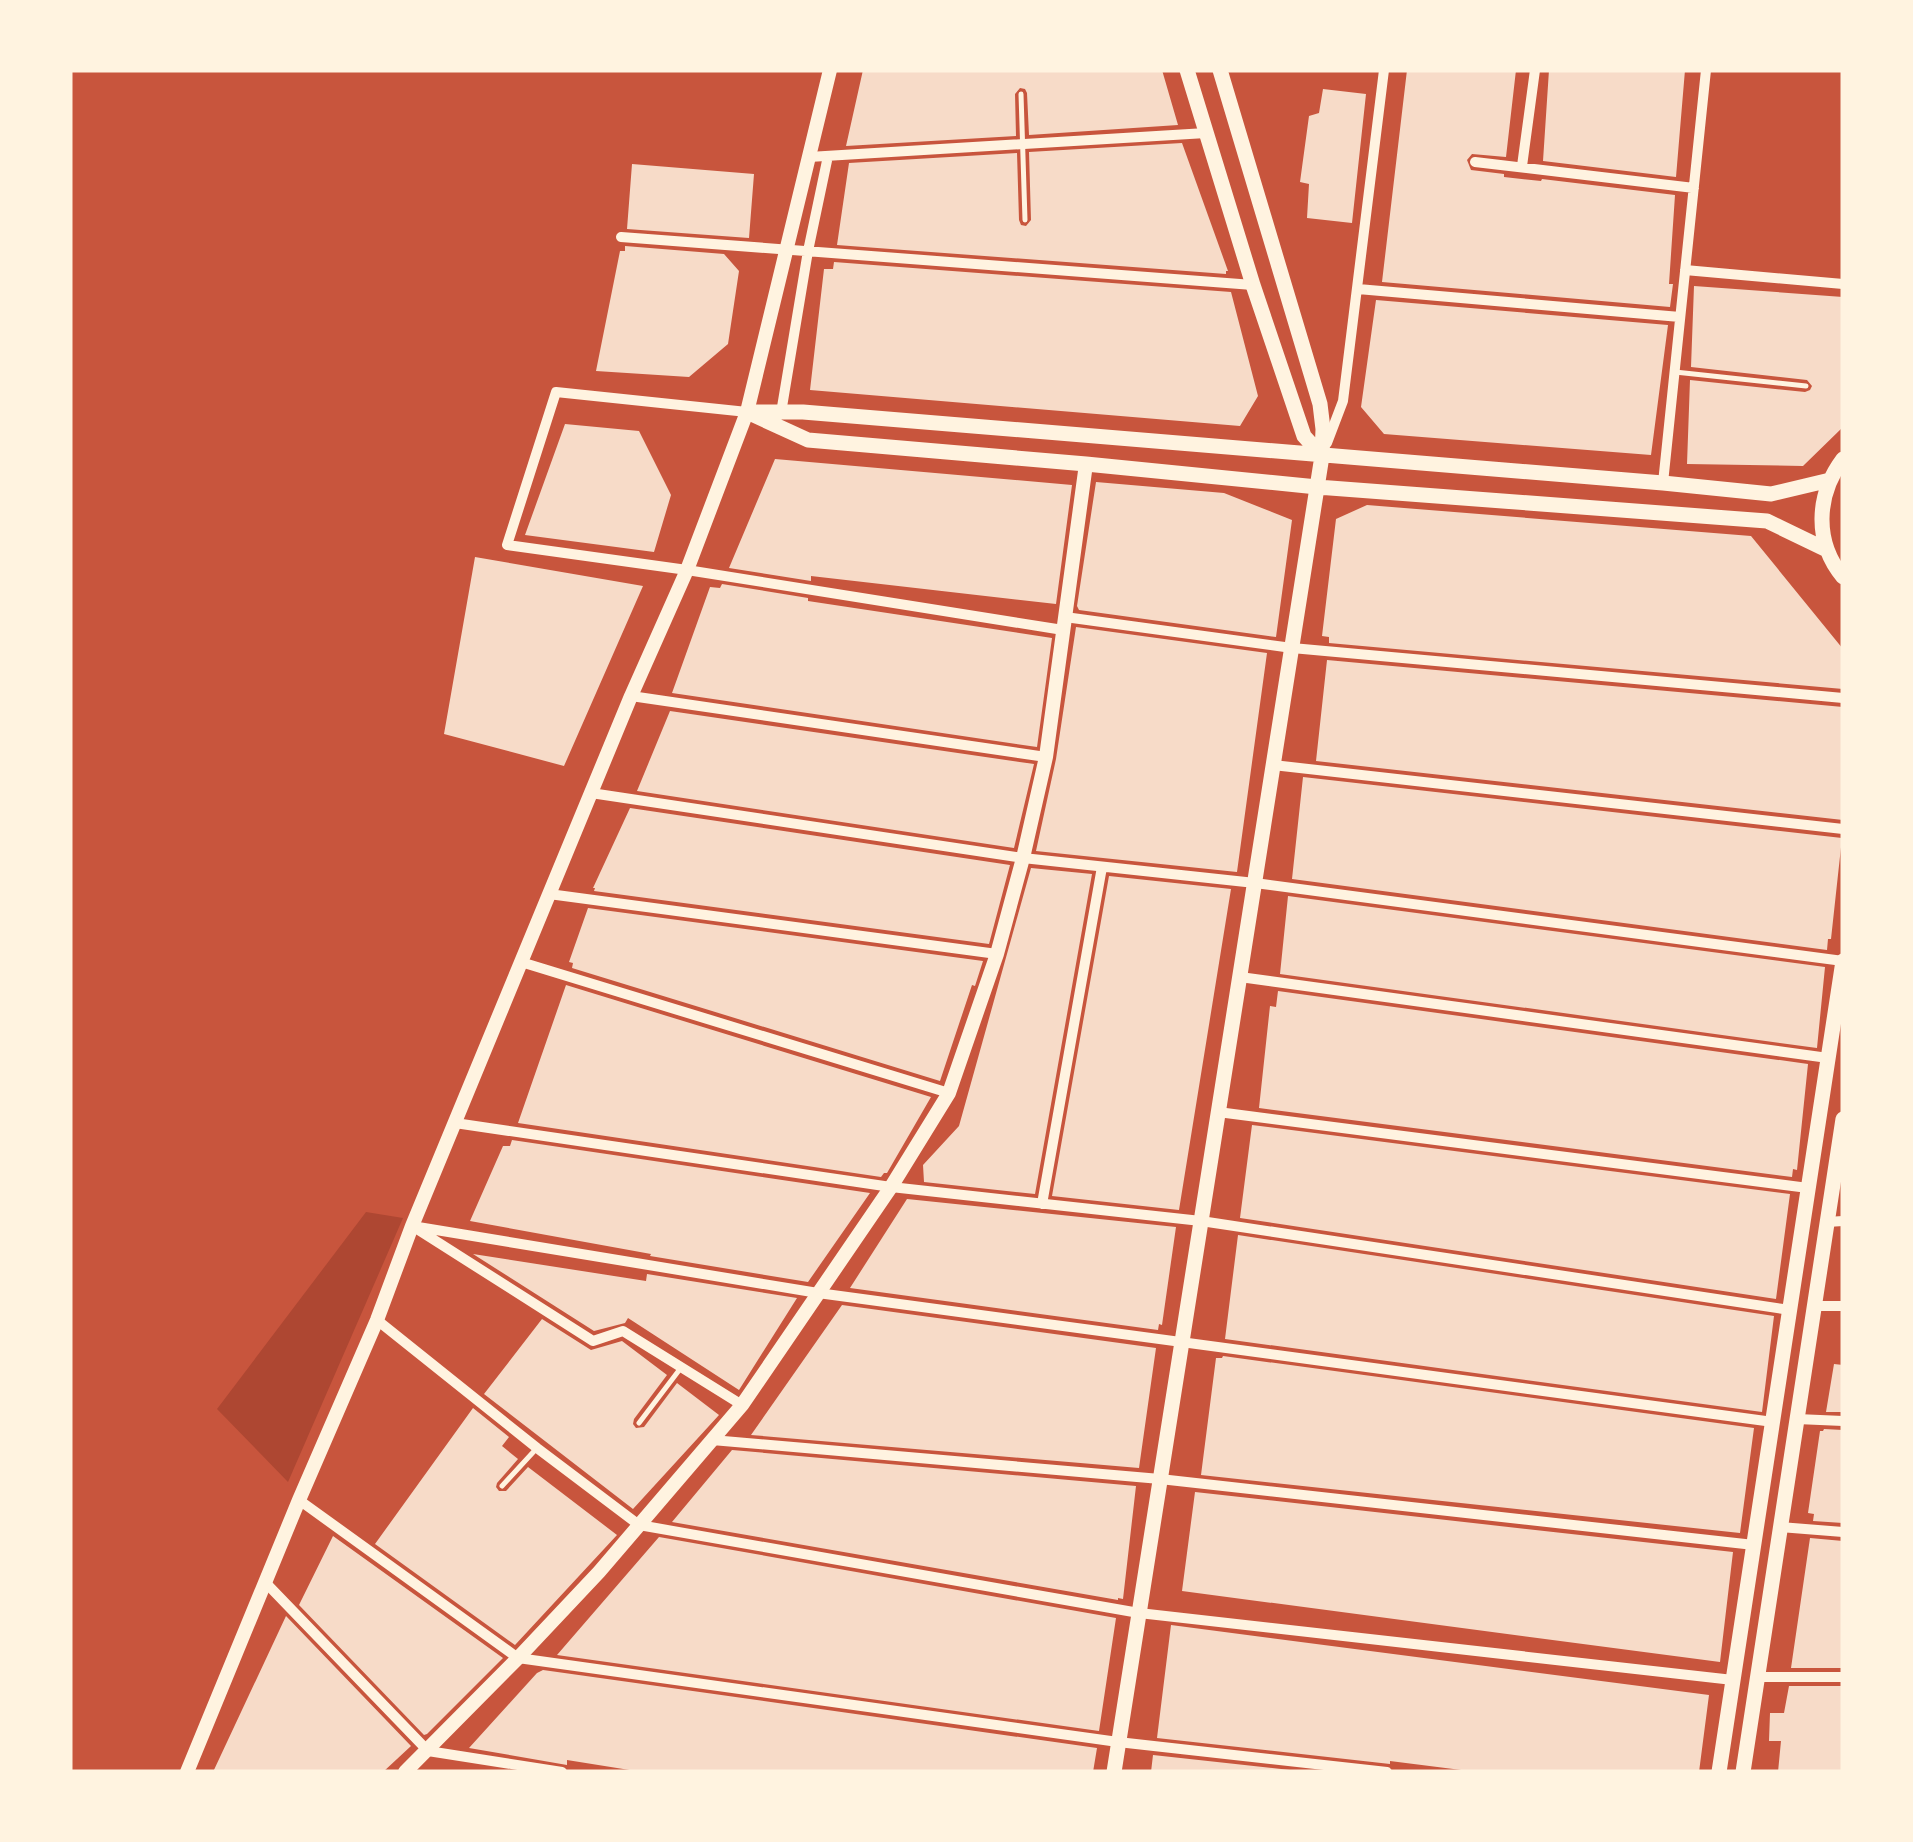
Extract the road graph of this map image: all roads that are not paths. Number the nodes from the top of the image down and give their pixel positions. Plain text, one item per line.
1 (830, 70) edge
2 (1187, 70) edge
3 (1220, 70) edge
4 (1384, 70) edge
5 (1535, 70) edge
6 (1706, 70) edge
7 (1020, 94) dead end
8 (1206, 133) junction
9 (1022, 144) junction
10 (828, 156) junction
11 (810, 157) junction
12 (1475, 162) dead end
13 (1522, 166) junction
14 (1694, 188) junction
15 (1025, 220) dead end
16 (622, 237) dead end
17 (787, 250) junction
18 (808, 251) junction
19 (1685, 270) junction
20 (1843, 284) edge
21 (1252, 285) junction
22 (1358, 289) junction
23 (1680, 318) junction
24 (1675, 372) junction
25 (1806, 386) dead end
26 (1320, 404) junction
27 (747, 412) junction
28 (1296, 412) junction
29 (781, 413) junction
30 (1322, 456) junction
31 (1843, 459) edge
32 (1086, 464) junction
33 (1830, 480) junction
34 (1662, 482) junction
35 (1317, 487) junction
36 (1827, 550) junction
37 (687, 570) junction
38 (1843, 578) edge
39 (1064, 624) junction
40 (1292, 648) junction
41 (631, 696) junction
42 (1843, 698) edge
43 (1046, 757) junction
44 (1273, 765) junction
45 (591, 793) junction
46 (1843, 830) edge
47 (1023, 858) junction
48 (1102, 867) junction
49 (1254, 883) junction
50 (549, 894) junction
51 (997, 954) junction
52 (1843, 961) edge
53 (521, 962) junction
54 (1240, 978) junction
55 (1828, 1058) junction
56 (950, 1093) junction
57 (1218, 1112) junction
58 (1843, 1119) edge
59 (454, 1123) junction
60 (891, 1187) junction
61 (1808, 1188) junction
62 (1042, 1204) junction
63 (1201, 1221) junction
64 (1835, 1221) edge
65 (412, 1226) junction
66 (818, 1293) junction
67 (1814, 1306) junction
68 (1843, 1306) edge
69 (1790, 1310) junction
70 (377, 1320) junction
71 (1182, 1342) junction
72 (681, 1367) junction
73 (742, 1404) junction
74 (1797, 1419) junction
75 (1843, 1421) edge
76 (1772, 1422) junction
77 (639, 1423) dead end
78 (712, 1440) junction
79 (537, 1448) junction
80 (1160, 1479) junction
81 (502, 1486) dead end
82 (299, 1500) junction
83 (639, 1524) junction
84 (1780, 1527) junction
85 (1843, 1532) edge
86 (1754, 1545) junction
87 (265, 1582) junction
88 (1139, 1613) junction
89 (518, 1658) junction
90 (1757, 1677) junction
91 (1843, 1677) edge
92 (1733, 1680) junction
93 (1118, 1742) junction
94 (428, 1751) junction
95 (187, 1772) edge
96 (405, 1772) edge
97 (562, 1772) edge
98 (1114, 1772) edge
99 (1387, 1772) edge
100 (1719, 1772) edge
101 (1743, 1772) edge

1 - 11 street
2 - 8 main road
3 - 26 main road
4 - 22 street
5 - 13 street
6 - 14 street
7 - 9 lane
8 - 9 street
8 - 21 main road
9 - 10 street
9 - 15 lane
10 - 11 street
10 - 18 street
11 - 17 street
12 - 13 street
13 - 14 street
14 - 19 street
16 - 17 street
17 - 18 street
17 - 27 street
18 - 21 street
18 - 29 street
19 - 20 street
19 - 23 street
21 - 28 main road
22 - 23 street
22 - 30 street
23 - 24 street
24 - 25 lane
24 - 34 street
26 - 28 main road
26 - 30 main road
27 - 29 main road
27 - 32 main road
27 - 37 street
27 - 37 street
28 - 30 main road
29 - 30 main road
30 - 34 main road
30 - 35 main road
31 - 33 main road
32 - 35 main road
32 - 39 street
33 - 34 main road
33 - 36 main road
35 - 36 main road
35 - 40 main road
36 - 38 main road
37 - 39 street
37 - 41 street
39 - 40 street
39 - 43 street
40 - 42 street
40 - 44 main road
41 - 43 street
41 - 45 street
43 - 47 street
44 - 46 street
44 - 49 main road
45 - 47 street
45 - 50 street
47 - 48 street
47 - 51 street
48 - 49 street
48 - 62 street
49 - 52 street
49 - 54 main road
50 - 51 street
50 - 53 street
51 - 56 street
52 - 55 main road
53 - 56 street
53 - 59 street
54 - 55 street
54 - 57 main road
55 - 61 main road
56 - 60 street
57 - 61 street
57 - 63 main road
58 - 64 main road
59 - 60 street
59 - 65 street
60 - 62 street
60 - 66 street
61 - 69 main road
62 - 63 street
63 - 69 street
63 - 71 main road
64 - 67 main road
65 - 66 street
65 - 70 street
65 - 72 street
66 - 71 street
66 - 73 street
67 - 68 street
67 - 74 main road
69 - 76 main road
70 - 79 street
70 - 82 street
71 - 76 street
71 - 80 main road
72 - 73 street
72 - 77 lane
73 - 78 street
74 - 75 street
74 - 84 main road
76 - 86 main road
78 - 80 street
78 - 83 street
79 - 81 lane
79 - 83 street
80 - 86 street
80 - 88 main road
82 - 87 street
82 - 89 street
83 - 88 street
83 - 89 street
84 - 85 street
84 - 90 main road
86 - 92 main road
87 - 94 street
87 - 95 street
88 - 92 street
88 - 93 main road
89 - 93 street
89 - 94 street
90 - 91 street
90 - 101 main road
92 - 100 main road
93 - 98 main road
93 - 99 street
94 - 96 street
94 - 97 street

